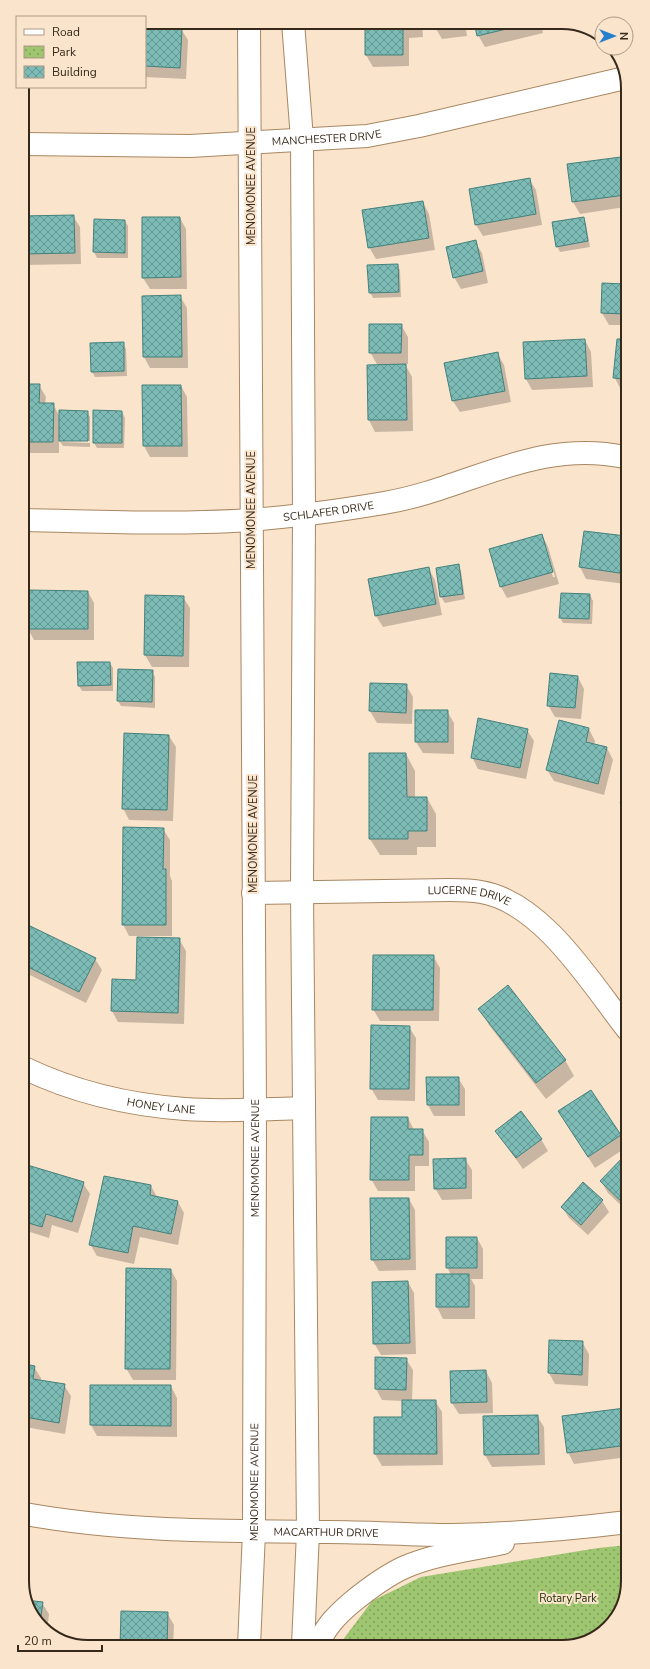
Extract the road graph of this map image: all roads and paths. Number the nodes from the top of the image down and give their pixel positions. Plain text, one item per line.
1 (249, 29) edge
2 (294, 29) edge
3 (620, 79) edge
4 (302, 139) junction
5 (251, 142) junction
6 (29, 144) edge
7 (621, 457) edge
8 (304, 514) junction
9 (251, 519) junction
10 (29, 520) edge
11 (302, 892) junction
12 (254, 893) junction
13 (621, 1021) edge
14 (29, 1070) edge
15 (304, 1108) junction
16 (255, 1109) junction
17 (29, 1515) edge
18 (621, 1523) edge
19 (563, 1530) junction
20 (254, 1532) junction
21 (308, 1532) junction
22 (249, 1640) edge
23 (303, 1640) edge
24 (320, 1640) edge

1 - 5 street, MENOMONEE AVENUE
2 - 4 street
3 - 4 street, MANCHESTER DRIVE
4 - 5 street, MANCHESTER DRIVE
4 - 8 street
5 - 6 street, MANCHESTER DRIVE
5 - 9 street, MENOMONEE AVENUE
7 - 8 street, SCHLAFER DRIVE
8 - 9 street, SCHLAFER DRIVE
8 - 11 street
9 - 10 street, SCHLAFER DRIVE
9 - 12 street, MENOMONEE AVENUE
11 - 12 street, LUCERNE DRIVE
11 - 13 street, LUCERNE DRIVE
11 - 15 street
12 - 16 street, MENOMONEE AVENUE
14 - 16 street, HONEY LANE
15 - 16 street, HONEY LANE
15 - 21 street
16 - 20 street, MENOMONEE AVENUE
17 - 20 street, MACARTHUR DRIVE
18 - 19 street, MACARTHUR DRIVE
19 - 21 street, MACARTHUR DRIVE
19 - 24 street
20 - 21 street, MACARTHUR DRIVE
20 - 22 street, MENOMONEE AVENUE
21 - 23 street

